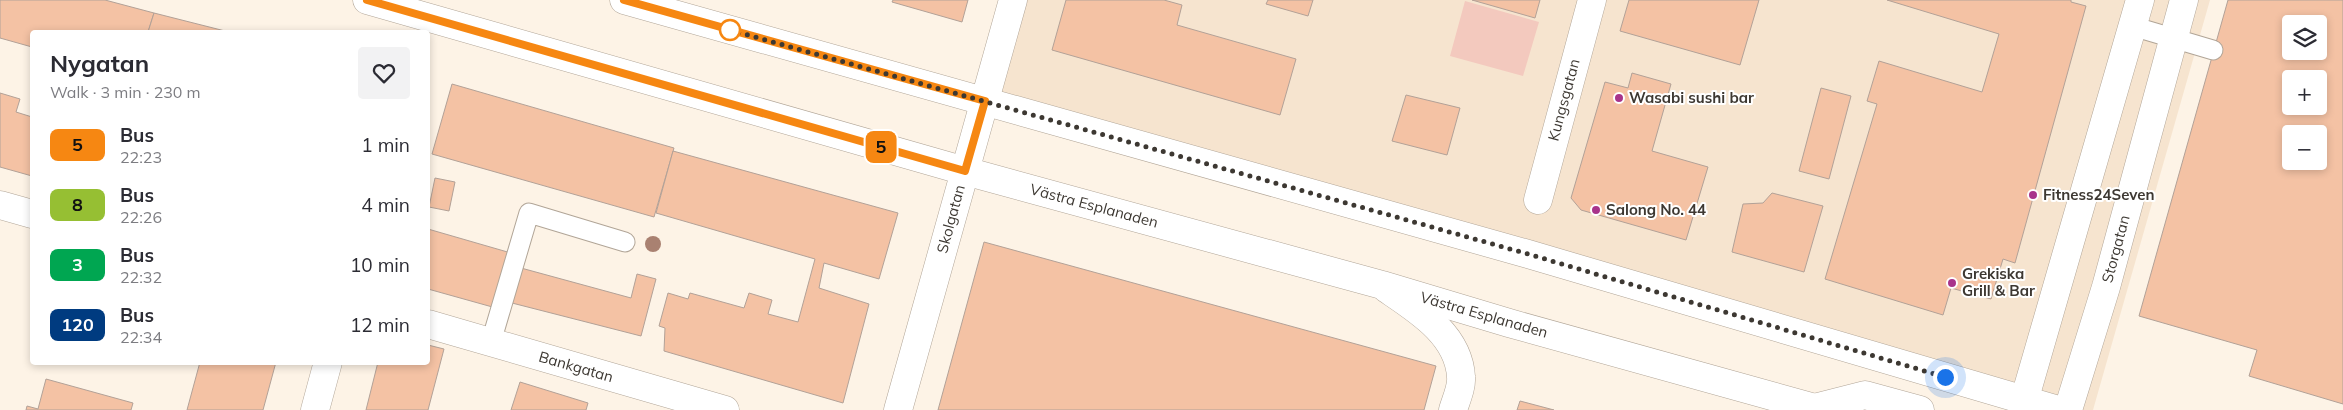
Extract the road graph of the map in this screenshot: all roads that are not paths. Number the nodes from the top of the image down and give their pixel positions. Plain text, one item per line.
1 (367, 0) edge
2 (624, 0) edge
3 (1013, 0) edge
4 (1592, 0) edge
5 (2140, 0) edge
6 (2184, 0) edge
7 (2132, 26) junction
8 (2174, 38) junction
9 (2213, 50) dead end
10 (985, 101) junction
11 (965, 171) junction
12 (1538, 200) dead end
13 (0, 205) edge
14 (30, 213) edge
15 (625, 242) dead end
16 (1382, 285) junction
17 (430, 325) edge
18 (491, 342) junction
19 (327, 365) edge
20 (2024, 401) junction
21 (1818, 409) edge
22 (314, 410) edge
23 (725, 410) edge
24 (898, 410) edge
25 (1453, 410) edge
26 (1920, 410) edge
27 (2058, 410) edge
28 (2068, 410) edge

1 - 11 main road, Västra Esplanaden
2 - 10 main road
3 - 10 main road, Skolgatan
4 - 12 main road, Kungsgatan
5 - 7 main road
6 - 8 main road, Storgatan
7 - 8 lane
7 - 20 main road
8 - 9 lane
8 - 28 main road, Storgatan
10 - 11 main road, Skolgatan
10 - 20 main road
11 - 16 main road, Västra Esplanaden
11 - 24 main road, Skolgatan
13 - 14 main road
15 - 18 lane
16 - 21 main road, Västra Esplanaden
16 - 25 main road
17 - 18 main road, Bankgatan
18 - 23 main road, Bankgatan
19 - 22 main road
20 - 27 main road
21 - 26 main road

